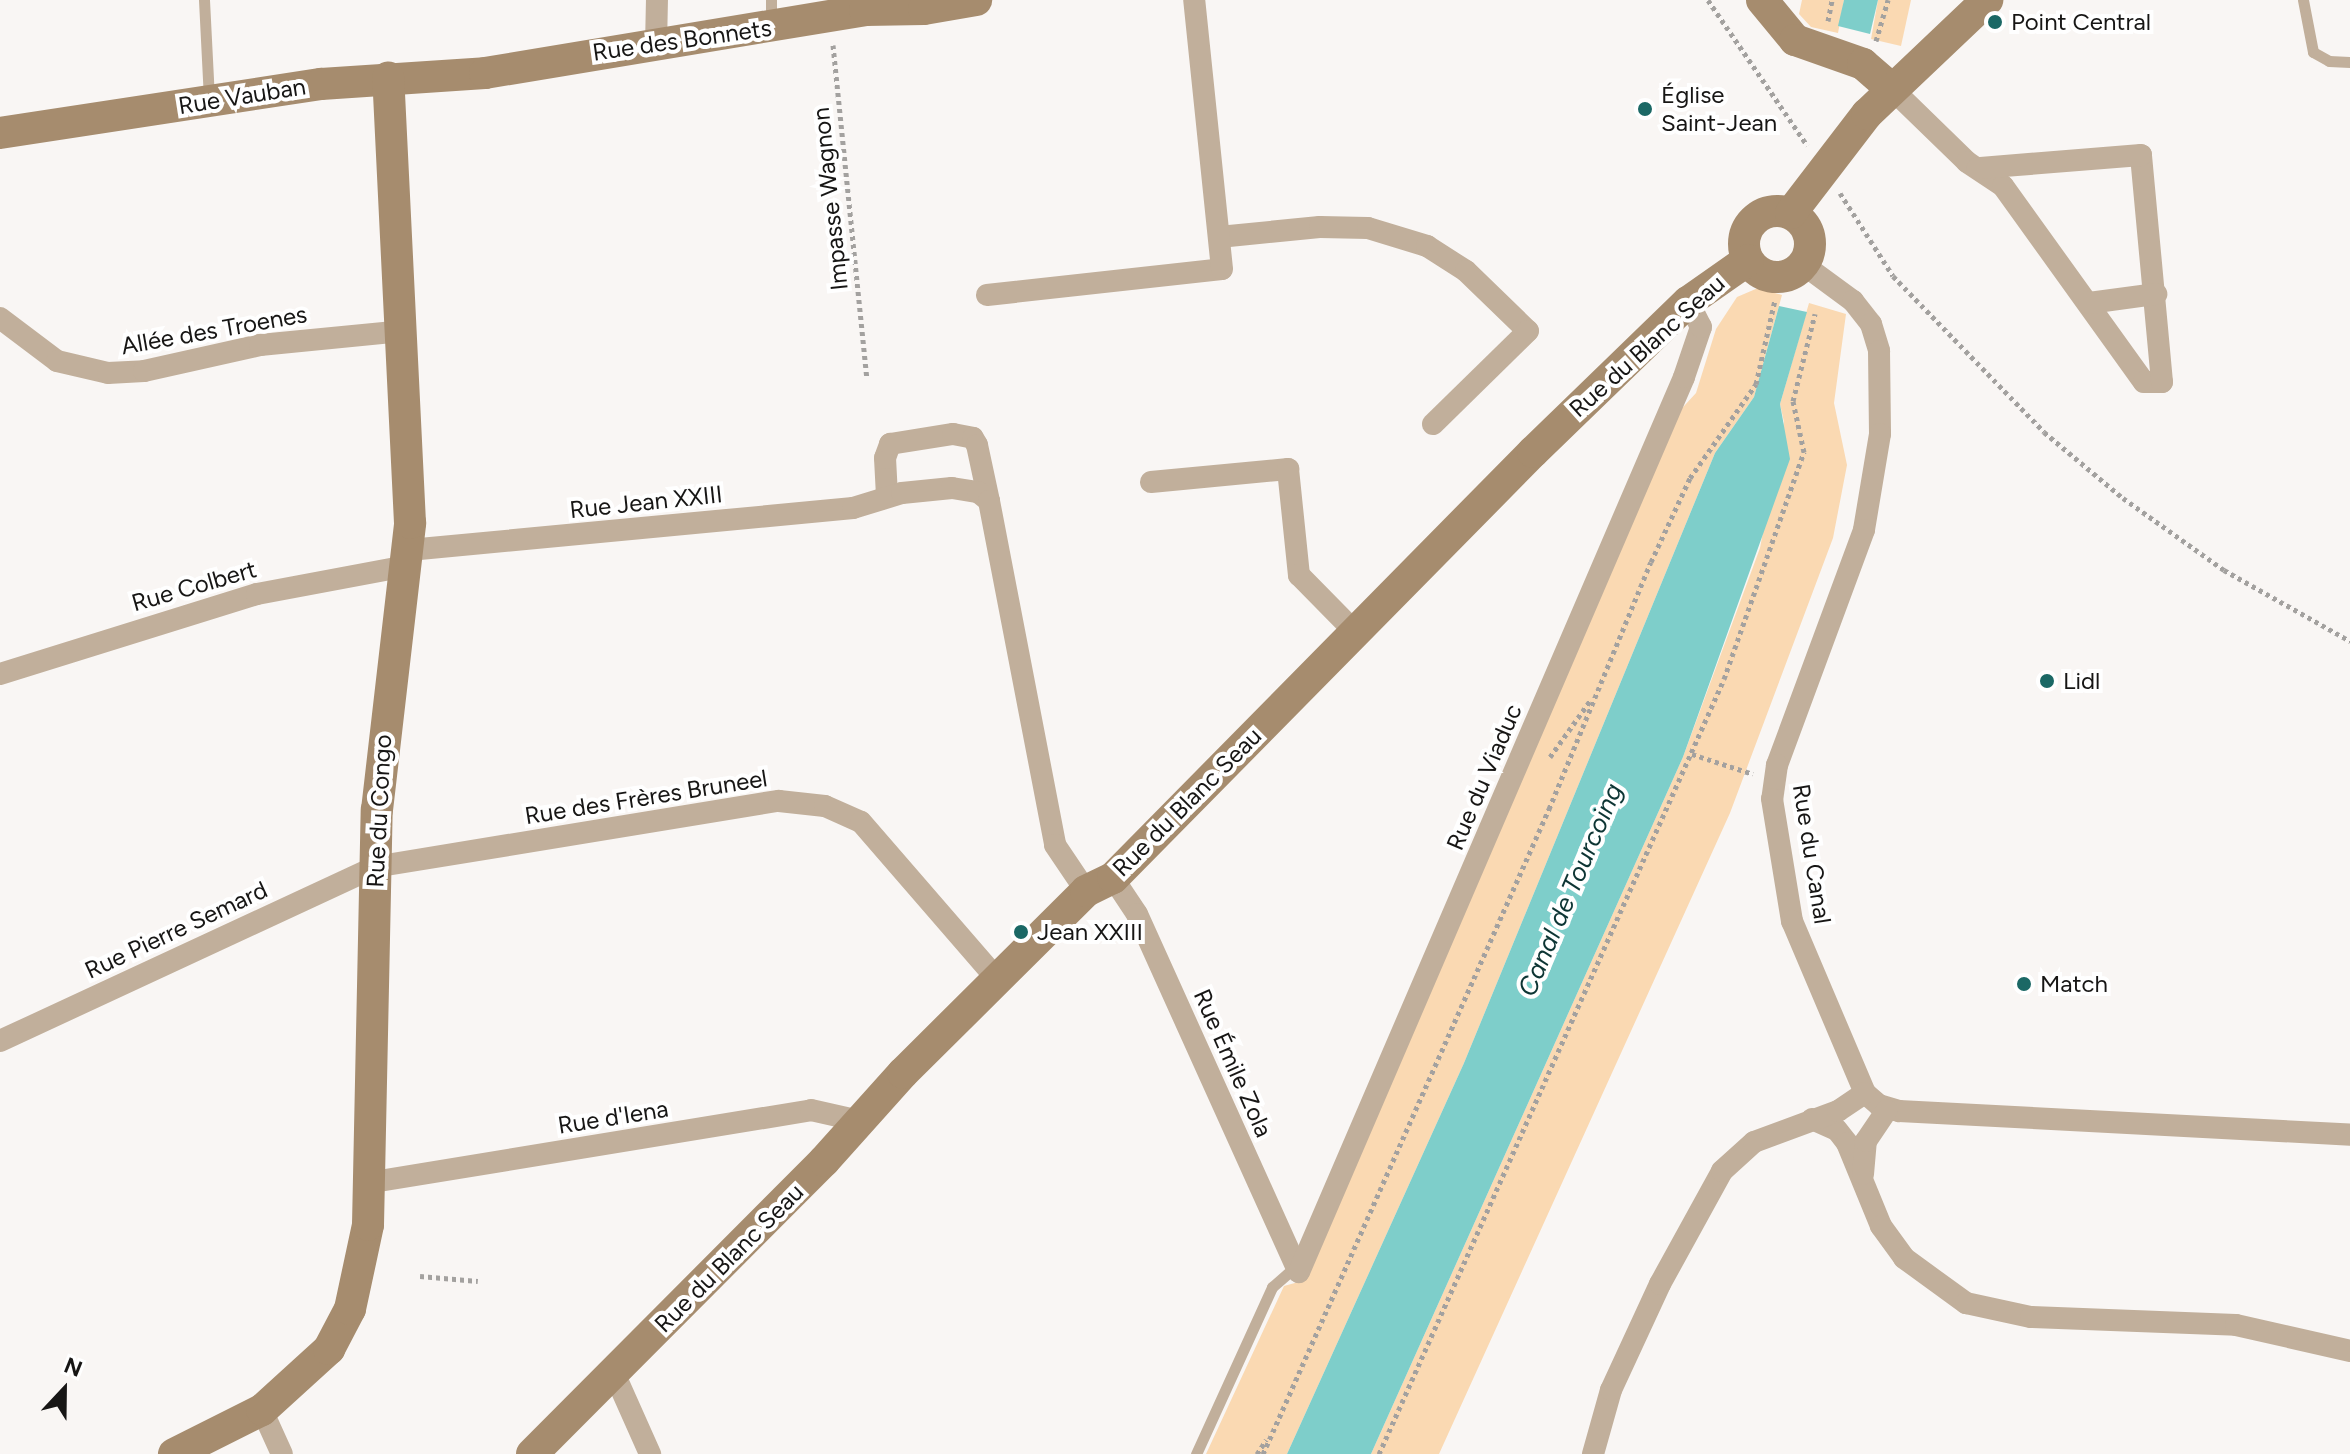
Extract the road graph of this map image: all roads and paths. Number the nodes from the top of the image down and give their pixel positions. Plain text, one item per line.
1 (204, 0) edge
2 (657, 0) edge
3 (976, 0) edge
4 (1194, 0) edge
5 (1708, 0) edge
6 (1762, 0) edge
7 (1832, 0) edge
8 (1888, 0) edge
9 (1987, 0) edge
10 (2303, 0) edge
11 (771, 14) edge
12 (830, 16) junction
13 (1826, 30) dead end
14 (1876, 42) dead end
15 (656, 46) junction
16 (2350, 62) edge
17 (485, 73) joint
18 (388, 78) junction
19 (1892, 89) junction
20 (209, 101) junction
21 (0, 133) edge
22 (1816, 157) junction
23 (1978, 168) junction
24 (1791, 213) junction
25 (1219, 237) junction
26 (1748, 260) junction
27 (1804, 265) junction
28 (2156, 294) junction
29 (987, 295) dead end
30 (1775, 300) dead end
31 (1688, 302) junction
32 (2089, 303) junction
33 (1815, 314) dead end
34 (0, 318) edge
35 (404, 331) junction
36 (867, 378) dead end
37 (1433, 424) dead end
38 (1151, 482) dead end
39 (887, 496) junction
40 (989, 501) junction
41 (407, 558) junction
42 (1355, 632) junction
43 (2350, 641) edge
44 (0, 674) edge
45 (1596, 693) junction
46 (1692, 754) junction
47 (1546, 763) dead end
48 (1773, 781) junction
49 (374, 867) junction
50 (1100, 885) junction
51 (997, 979) junction
52 (0, 1041) edge
53 (1865, 1093) junction
54 (1887, 1110) junction
55 (1812, 1119) junction
56 (860, 1121) junction
57 (2350, 1135) edge
58 (373, 1182) junction
59 (1864, 1183) junction
60 (1297, 1269) junction
61 (420, 1276) dead end
62 (478, 1281) dead end
63 (2350, 1351) edge
64 (614, 1373) junction
65 (262, 1410) junction
66 (174, 1454) edge
67 (282, 1454) edge
68 (532, 1454) edge
69 (650, 1454) edge
70 (1196, 1454) edge
71 (1260, 1454) edge
72 (1379, 1454) edge
73 (1593, 1454) edge

1 - 20 lane
2 - 15 street
3 - 12 street, Rue des Bonnets
4 - 25 street
5 - 22 path
6 - 19 street
7 - 13 path
8 - 14 path
9 - 19 street
10 - 16 lane
11 - 12 street, Rue des Bonnets
11 - 15 street, Rue des Bonnets
12 - 36 path, Impasse Wagnon
15 - 17 street, Rue des Bonnets
17 - 18 street, Rue Vauban
18 - 20 street, Rue Vauban
18 - 35 street, Rue du Congo
19 - 22 street
19 - 23 street
20 - 21 street, Rue Vauban
22 - 24 street
22 - 43 path
23 - 28 street
23 - 32 street
24 - 26 street
24 - 27 street
25 - 29 street
25 - 37 street
26 - 27 street
26 - 31 street, Rue du Blanc Seau
27 - 48 street, Rue du Canal
28 - 32 street
28 - 32 street
30 - 45 path
31 - 42 street, Rue du Blanc Seau
31 - 60 street, Rue du Viaduc
33 - 46 path
34 - 35 street, Allée des Troenes
35 - 41 street, Rue du Congo
38 - 42 street
39 - 40 street, Rue Jean XXIII
39 - 40 street
39 - 41 street, Rue Jean XXIII
40 - 50 street
41 - 44 street, Rue Colbert
41 - 49 street, Rue du Congo
42 - 50 street, Rue du Blanc Seau
45 - 47 path
45 - 71 path
46 - 48 path
46 - 72 path
48 - 53 street, Rue du Canal
49 - 51 street, Rue des Frères Bruneel
49 - 52 street, Rue Pierre Semard
49 - 58 street, Rue du Congo
50 - 51 street, Rue du Blanc Seau
50 - 60 street, Rue Émile Zola
51 - 56 street, Rue du Blanc Seau
53 - 54 street, Rue du Canal
53 - 55 street
54 - 57 street
54 - 59 street
55 - 59 street
55 - 73 street
56 - 58 street, Rue d'Iena
56 - 64 street, Rue du Blanc Seau
58 - 65 street, Rue du Congo
59 - 63 street
60 - 70 lane
61 - 62 path
64 - 68 street, Rue du Blanc Seau
64 - 69 street
65 - 66 street, Rue du Congo
65 - 67 street

